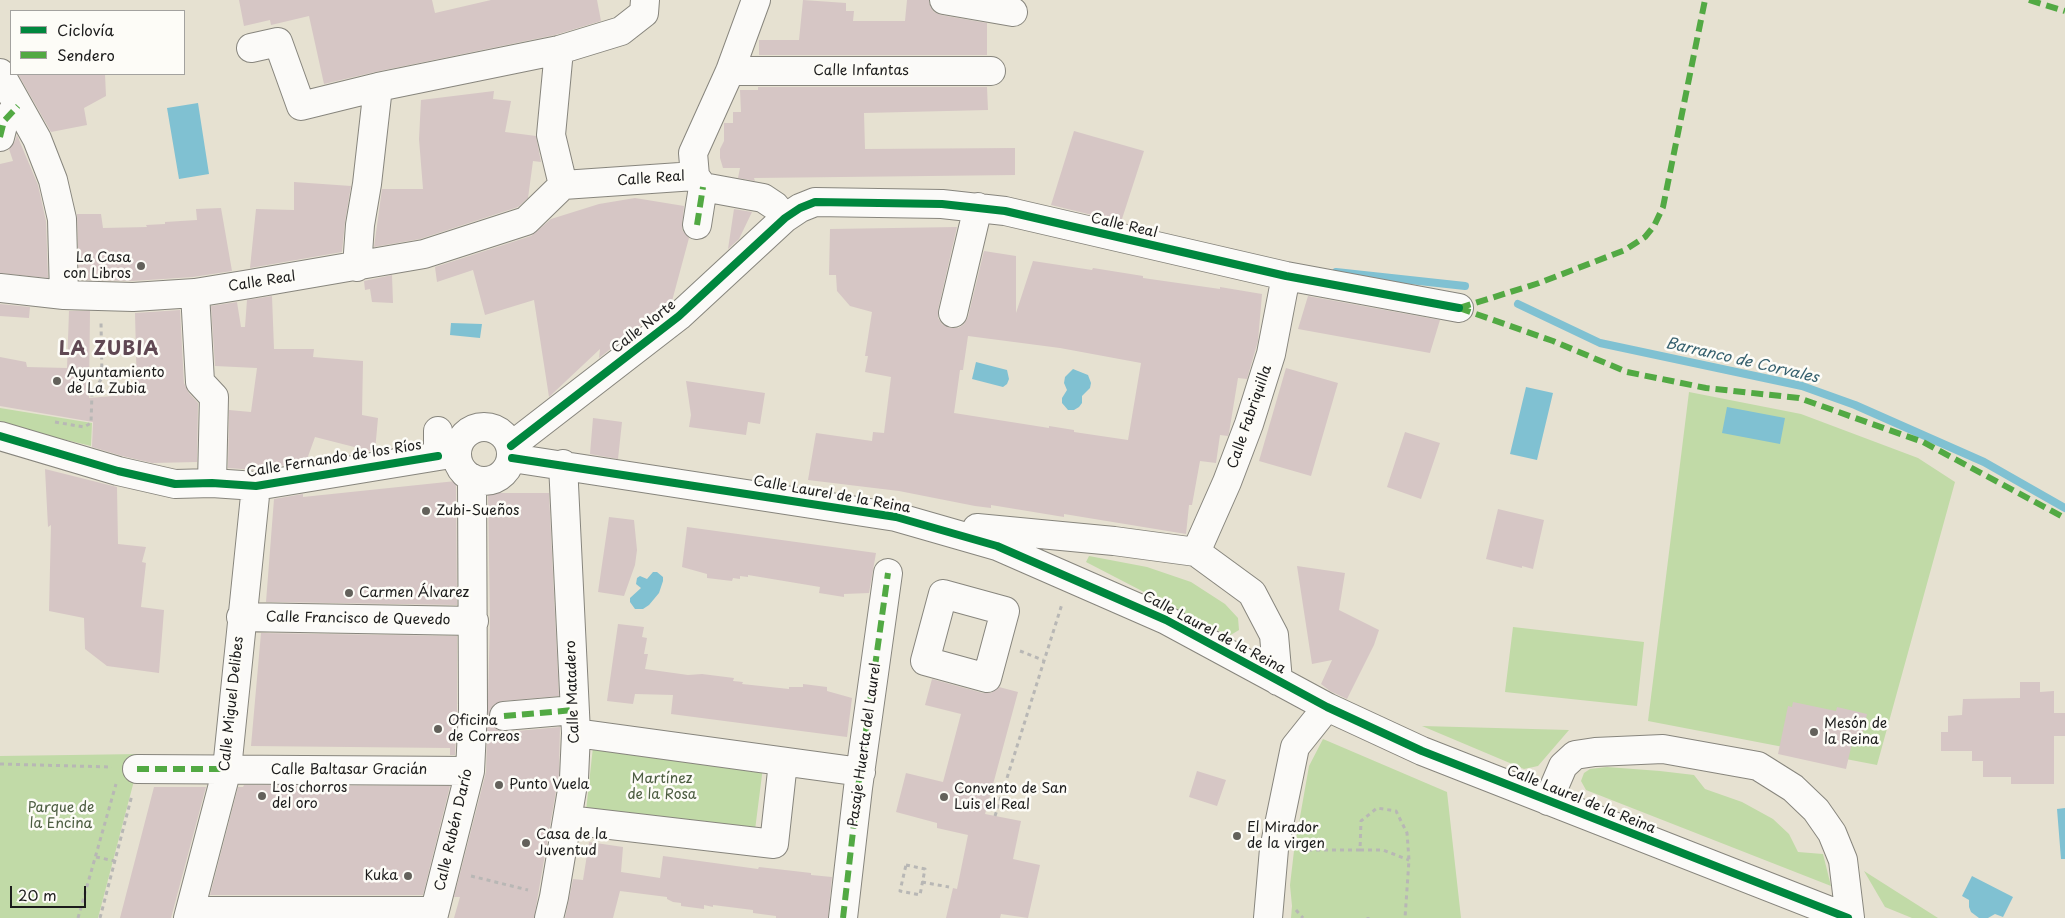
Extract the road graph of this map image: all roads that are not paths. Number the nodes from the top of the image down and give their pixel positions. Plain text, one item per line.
1 (645, 0) edge
2 (756, 0) edge
3 (944, 0) edge
4 (1013, 12) dead end
5 (251, 48) dead end
6 (559, 50) junction
7 (991, 70) dead end
8 (730, 71) junction
9 (0, 73) edge
10 (378, 87) junction
11 (18, 106) junction
12 (0, 137) edge
13 (699, 182) junction
14 (563, 185) junction
15 (978, 207) junction
16 (785, 218) junction
17 (697, 226) dead end
18 (357, 267) junction
19 (1286, 276) junction
20 (0, 288) edge
21 (195, 293) junction
22 (64, 295) junction
23 (1459, 308) dead end
24 (953, 313) dead end
25 (0, 436) edge
26 (444, 447) junction
27 (511, 452) junction
28 (562, 464) junction
29 (472, 478) junction
30 (212, 483) junction
31 (256, 486) junction
32 (918, 523) junction
33 (1196, 552) junction
34 (888, 573) dead end
35 (242, 617) junction
36 (474, 620) junction
37 (1278, 681) junction
38 (1326, 707) junction
39 (504, 716) dead end
40 (575, 722) junction
41 (784, 762) junction
42 (132, 768) road end
43 (227, 769) junction
44 (470, 771) junction
45 (861, 772) junction
46 (1548, 801) junction
47 (568, 820) junction
48 (551, 908) edge
49 (189, 914) edge
50 (434, 915) edge
51 (843, 918) edge
52 (1268, 918) edge
53 (1849, 918) edge

1 - 6 street
2 - 8 street
3 - 4 street
5 - 10 street
6 - 10 street
6 - 14 street
7 - 8 street, Calle Infantas
8 - 13 street
9 - 11 street
10 - 18 street
11 - 12 street
11 - 22 street
13 - 14 street, Calle Real
13 - 16 street, Calle Real
13 - 17 street
14 - 18 street, Calle Real
15 - 16 street, Calle Real
15 - 19 street, Calle Real
15 - 24 street
16 - 27 street, Calle Norte
18 - 21 street, Calle Real
19 - 23 street, Calle Real
19 - 33 street, Calle Fabriquilla
20 - 22 street, Calle Real
21 - 22 street, Calle Real
21 - 30 street
25 - 30 street, Calle Fernando de los Ríos
26 - 27 street
26 - 29 street
26 - 31 street, Calle Fernando de los Ríos
27 - 28 street, Calle Laurel de la Reina
27 - 29 street
28 - 32 street, Calle Laurel de la Reina
28 - 40 street, Calle Matadero
29 - 36 street, Calle Rubén Darío
30 - 31 street, Calle Fernando de los Ríos
31 - 35 street, Calle Miguel Delibes
32 - 33 street, Calle Laurel de la Reina
32 - 37 street, Calle Laurel de la Reina
33 - 37 street, Calle Laurel de la Reina
34 - 45 street, Pasaje Huerta del Laurel
35 - 36 street, Calle Francisco de Quevedo
35 - 43 street, Calle Miguel Delibes
36 - 44 street, Calle Rubén Darío
37 - 38 street, Calle Laurel de la Reina
38 - 46 street, Calle Laurel de la Reina
38 - 52 street
39 - 40 street
40 - 41 street
40 - 47 street, Calle Matadero
41 - 45 street
41 - 47 street
42 - 43 street, Calle Baltasar Gracián
43 - 44 street, Calle Baltasar Gracián
43 - 49 street, Calle Miguel Delibes
44 - 50 street, Calle Rubén Darío
45 - 51 street, Pasaje Huerta del Laurel
46 - 53 street, Calle Laurel de la Reina
46 - 53 street, Calle Laurel de la Reina
47 - 48 street, Calle Matadero
49 - 50 street

